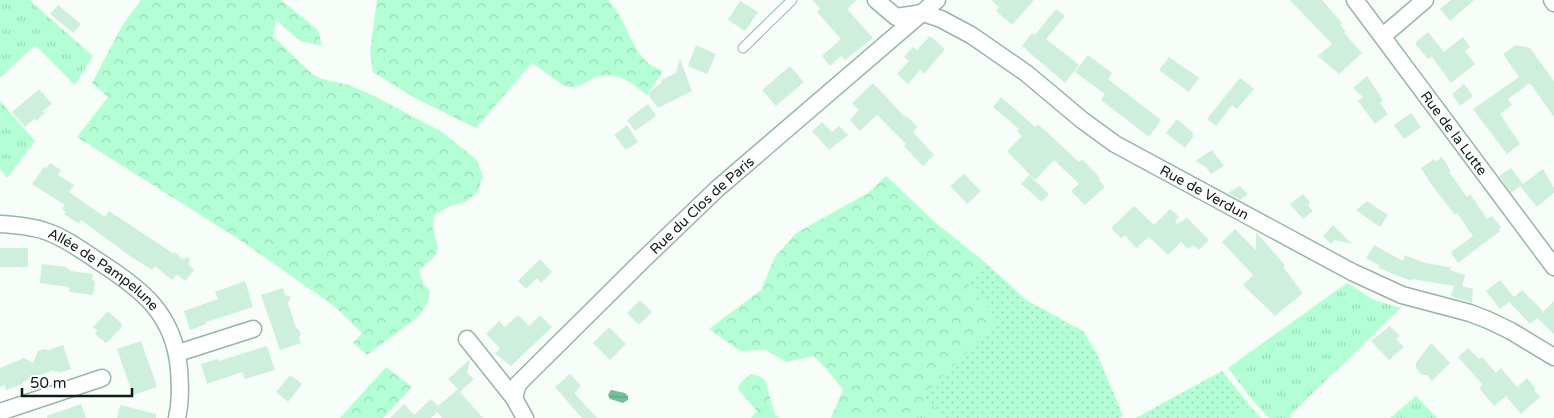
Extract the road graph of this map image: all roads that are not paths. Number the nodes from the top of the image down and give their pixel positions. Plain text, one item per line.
1 (792, 0) edge
2 (876, 0) edge
3 (937, 0) edge
4 (1355, 0) edge
5 (1425, 0) edge
6 (1552, 0) edge
7 (1554, 4) edge
8 (923, 13) junction
9 (1383, 36) junction
10 (743, 48) dead end
11 (0, 224) edge
12 (1554, 267) edge
13 (253, 329) dead end
14 (467, 339) dead end
15 (178, 353) junction
16 (1554, 357) edge
17 (102, 378) dead end
18 (514, 398) junction
19 (0, 412) edge
20 (177, 418) edge
21 (526, 418) edge

1 - 10 lane
2 - 8 street, Rue de Verdun
3 - 8 street, Rue du Clos de Paris
4 - 9 street, Rue de la Lutte
5 - 9 street
6 - 7 street
8 - 16 street, Rue de Verdun
8 - 18 street, Rue du Clos de Paris
9 - 12 street, Rue de la Lutte
11 - 15 street, Allée de Pampelune
13 - 15 street
14 - 18 street
15 - 20 street, Allée de Pampelune
17 - 19 street
18 - 21 street

